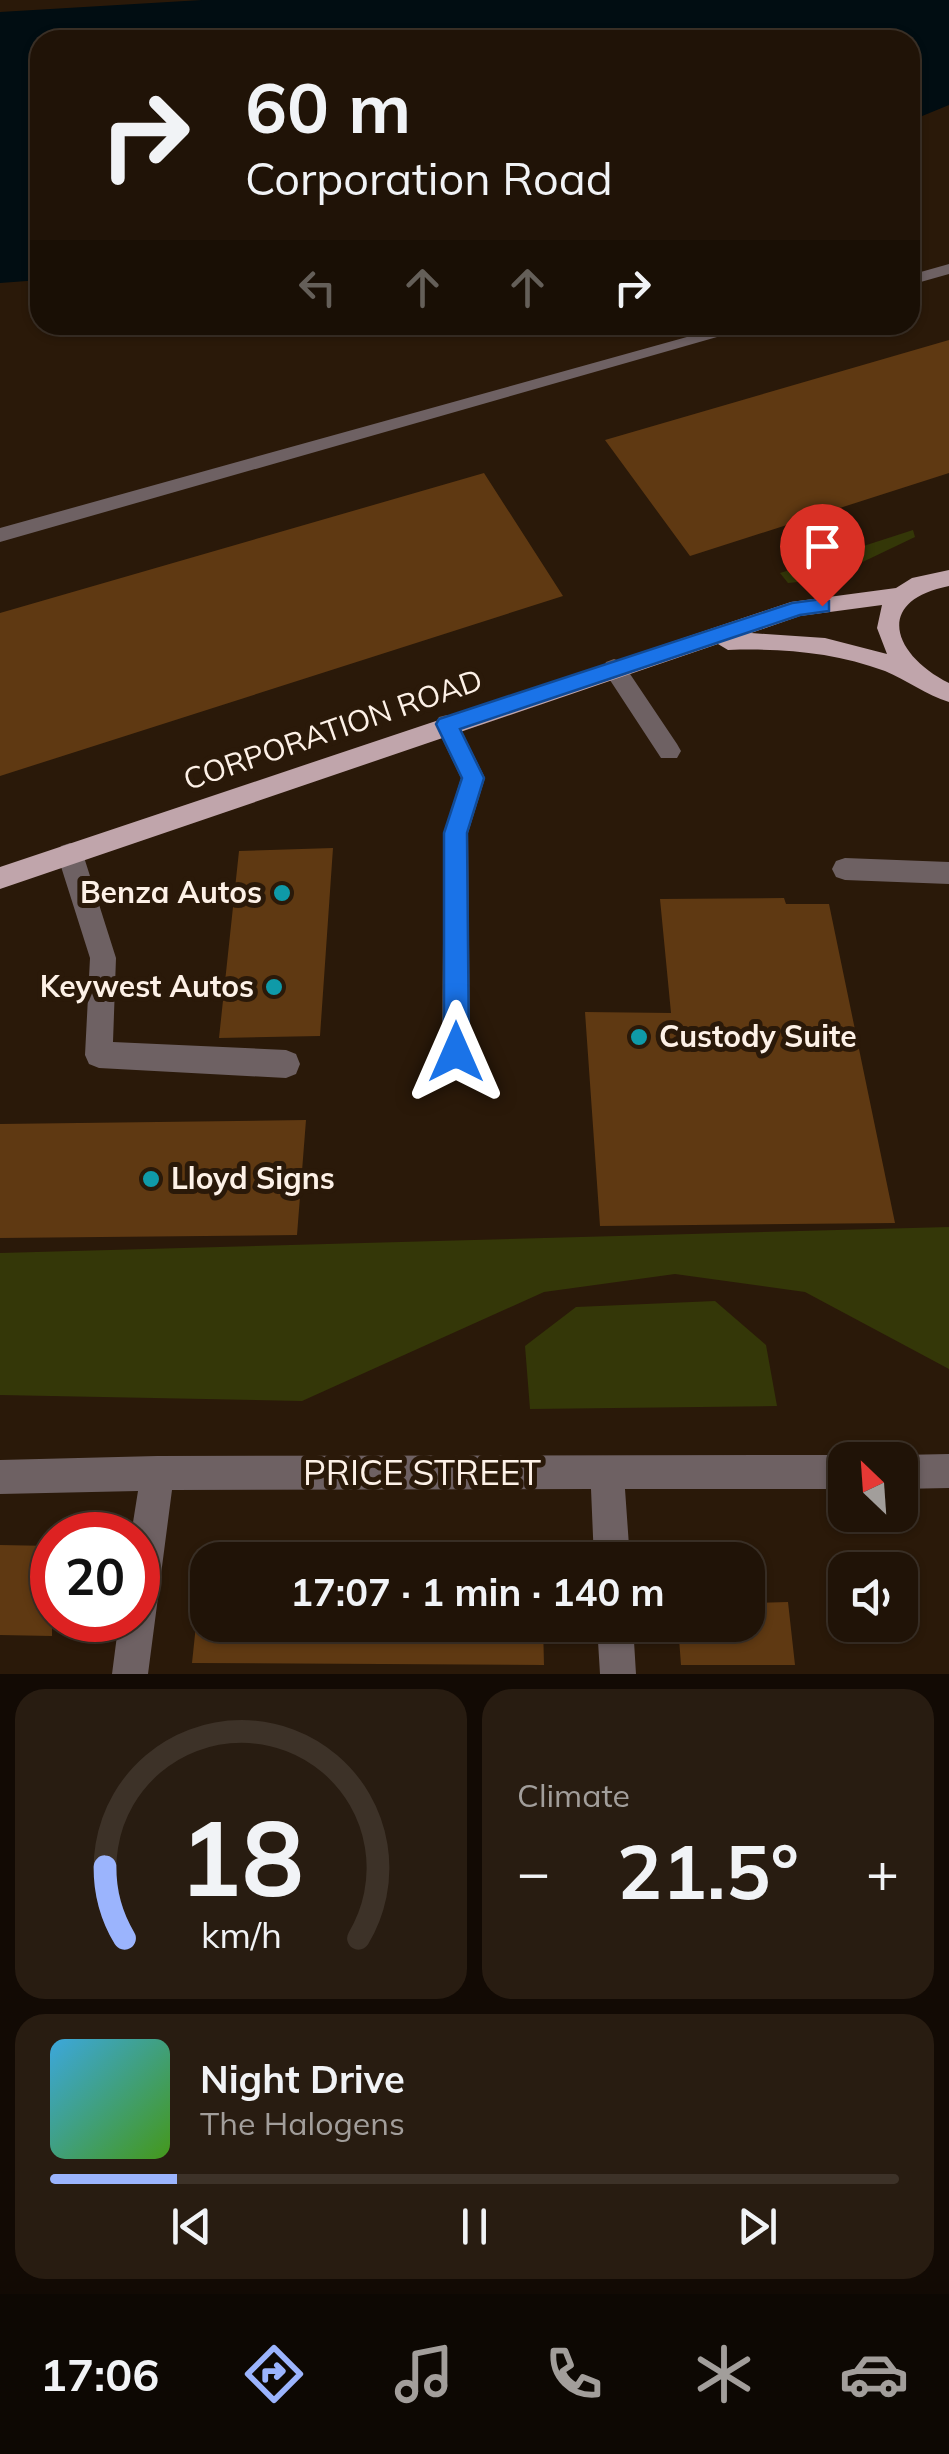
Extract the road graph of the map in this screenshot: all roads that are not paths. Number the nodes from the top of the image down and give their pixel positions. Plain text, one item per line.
1 (949, 269) edge
2 (920, 277) edge
3 (714, 335) edge
4 (0, 535) edge
5 (949, 558) edge
6 (949, 578) edge
7 (905, 591) junction
8 (688, 645) junction
9 (614, 668) junction
10 (938, 688) edge
11 (447, 724) junction
12 (669, 751) dead end
13 (70, 854) junction
14 (845, 869) dead end
15 (949, 872) edge
16 (0, 878) edge
17 (456, 1052) dead end
18 (286, 1064) dead end
19 (949, 1471) edge
20 (828, 1472) edge
21 (918, 1472) edge
22 (157, 1473) junction
23 (607, 1474) junction
24 (0, 1477) edge
25 (152, 1512) edge
26 (611, 1542) edge
27 (135, 1642) edge
28 (616, 1642) edge
29 (130, 1674) edge
30 (618, 1674) edge

1 - 2 street
3 - 4 street
5 - 7 main road
6 - 7 main road, CORPORATION ROAD
7 - 8 main road, CORPORATION ROAD
7 - 10 main road
8 - 9 main road, CORPORATION ROAD
8 - 10 main road, CORPORATION ROAD
9 - 11 main road, CORPORATION ROAD
9 - 12 street
11 - 13 main road, CORPORATION ROAD
11 - 17 street
13 - 16 main road, CORPORATION ROAD
13 - 18 street
14 - 15 street
19 - 21 street
20 - 23 street, PRICE STREET
22 - 23 street, PRICE STREET
22 - 24 street, PRICE STREET
22 - 25 street
23 - 26 street
27 - 29 street
28 - 30 street

